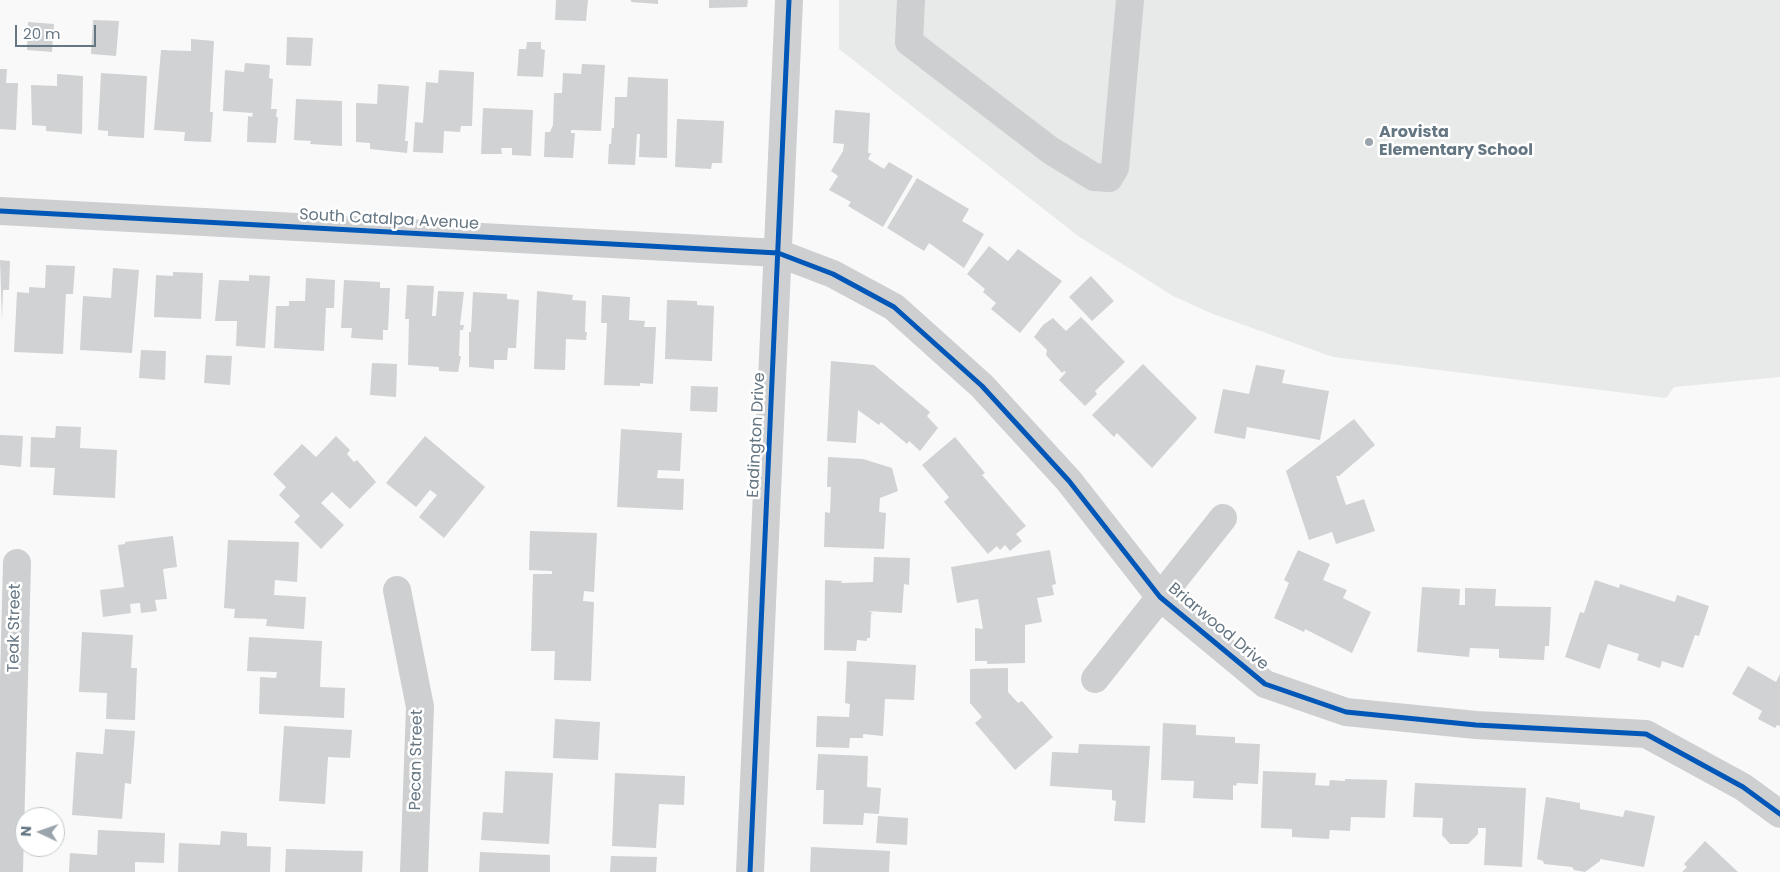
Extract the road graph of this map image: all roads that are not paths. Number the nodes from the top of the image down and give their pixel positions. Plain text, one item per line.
1 (789, 0) edge
2 (911, 0) edge
3 (1130, 0) edge
4 (0, 211) edge
5 (778, 253) junction
6 (1224, 518) dead end
7 (17, 564) dead end
8 (397, 590) dead end
9 (1160, 597) junction
10 (1095, 679) dead end
11 (1780, 814) edge
12 (9, 872) edge
13 (414, 872) edge
14 (750, 872) edge

1 - 5 street, Eadington Drive
2 - 3 street
4 - 5 street, South Catalpa Avenue
5 - 9 street, Briarwood Drive
5 - 14 street, Eadington Drive
6 - 9 street
7 - 12 street, Teak Street
8 - 13 street, Pecan Street
9 - 10 street
9 - 11 street, Briarwood Drive

